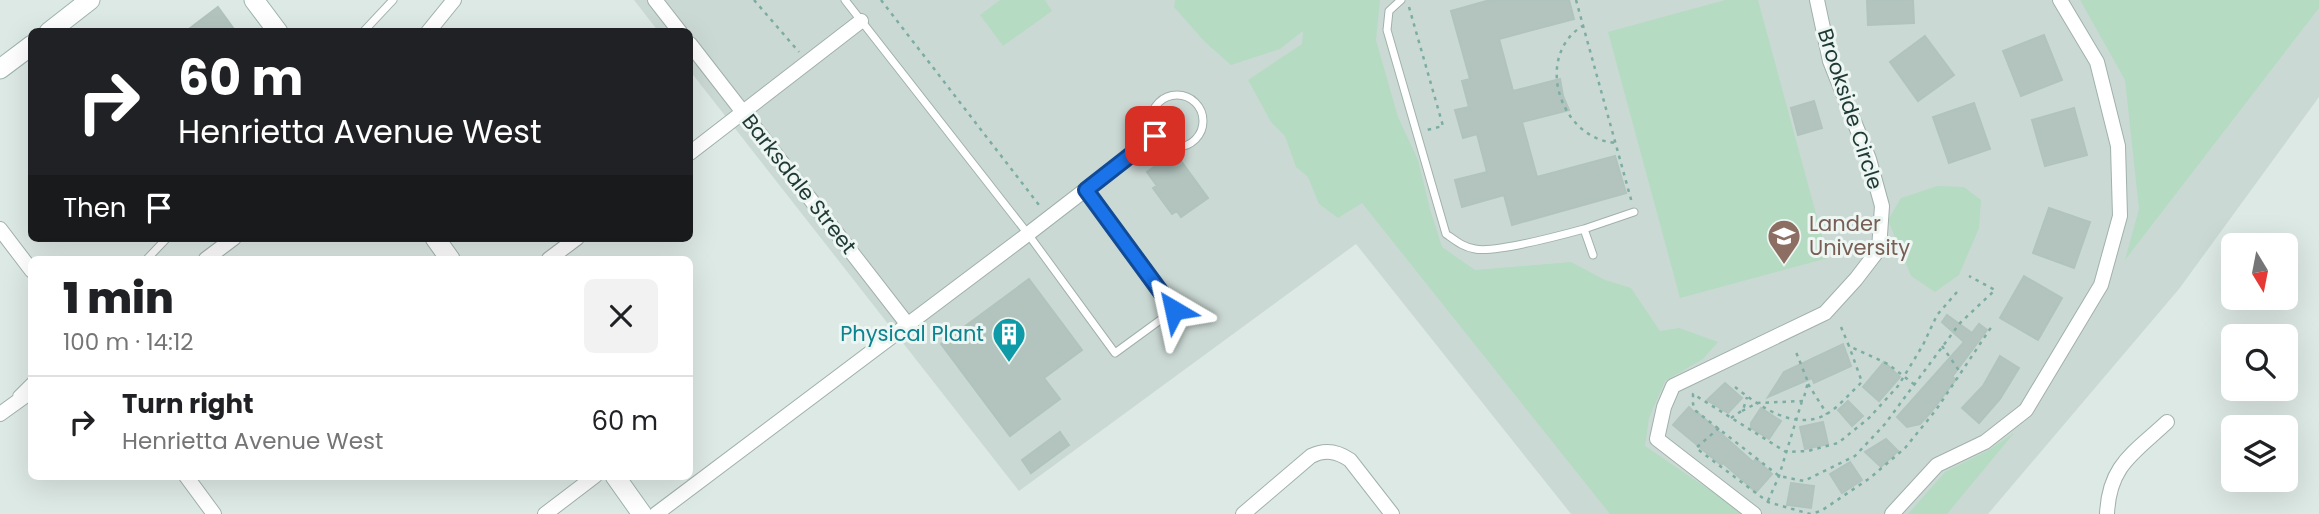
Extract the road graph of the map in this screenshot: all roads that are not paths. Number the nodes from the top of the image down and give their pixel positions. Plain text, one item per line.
1 (90, 0) edge
2 (254, 0) edge
3 (393, 0) edge
4 (454, 0) edge
5 (655, 0) edge
6 (845, 0) edge
7 (1401, 0) edge
8 (1816, 0) edge
9 (2060, 0) edge
10 (861, 21) junction
11 (54, 28) edge
12 (275, 28) edge
13 (367, 28) edge
14 (431, 28) edge
15 (677, 28) edge
16 (28, 48) edge
17 (693, 48) edge
18 (0, 69) edge
19 (743, 112) junction
20 (1155, 136) junction
21 (693, 151) edge
22 (1086, 190) junction
23 (1634, 212) road end
24 (0, 229) edge
25 (1584, 229) junction
26 (1028, 234) junction
27 (163, 242) edge
28 (229, 242) edge
29 (572, 242) edge
30 (1593, 255) dead end
31 (150, 256) edge
32 (210, 256) edge
33 (553, 256) edge
34 (28, 266) edge
35 (908, 325) junction
36 (28, 384) edge
37 (28, 394) edge
38 (0, 414) edge
39 (2168, 422) dead end
40 (189, 480) edge
41 (590, 480) edge
42 (618, 480) edge
43 (214, 514) edge
44 (545, 514) edge
45 (642, 514) edge
46 (656, 514) edge
47 (1242, 514) edge
48 (1392, 514) edge
49 (1754, 514) edge
50 (1892, 514) edge
51 (2107, 514) edge

1 - 11 main road
2 - 12 main road
3 - 13 lane
4 - 14 street
5 - 15 street
6 - 10 lane
7 - 25 lane
8 - 49 street, Brookside Circle
9 - 50 street
10 - 19 street
10 - 26 lane
16 - 18 main road
17 - 19 street, Barksdale Street
19 - 21 street
19 - 35 street, Barksdale Street
20 - 20 lane
20 - 22 street
22 - 26 street
22 - 26 lane
23 - 25 lane
24 - 34 street
25 - 30 lane
26 - 35 street
27 - 31 lane
28 - 32 street
29 - 33 street
35 - 46 street
36 - 38 lane
37 - 38 street
39 - 51 street
40 - 43 street
41 - 44 street
42 - 45 main road
47 - 48 street

